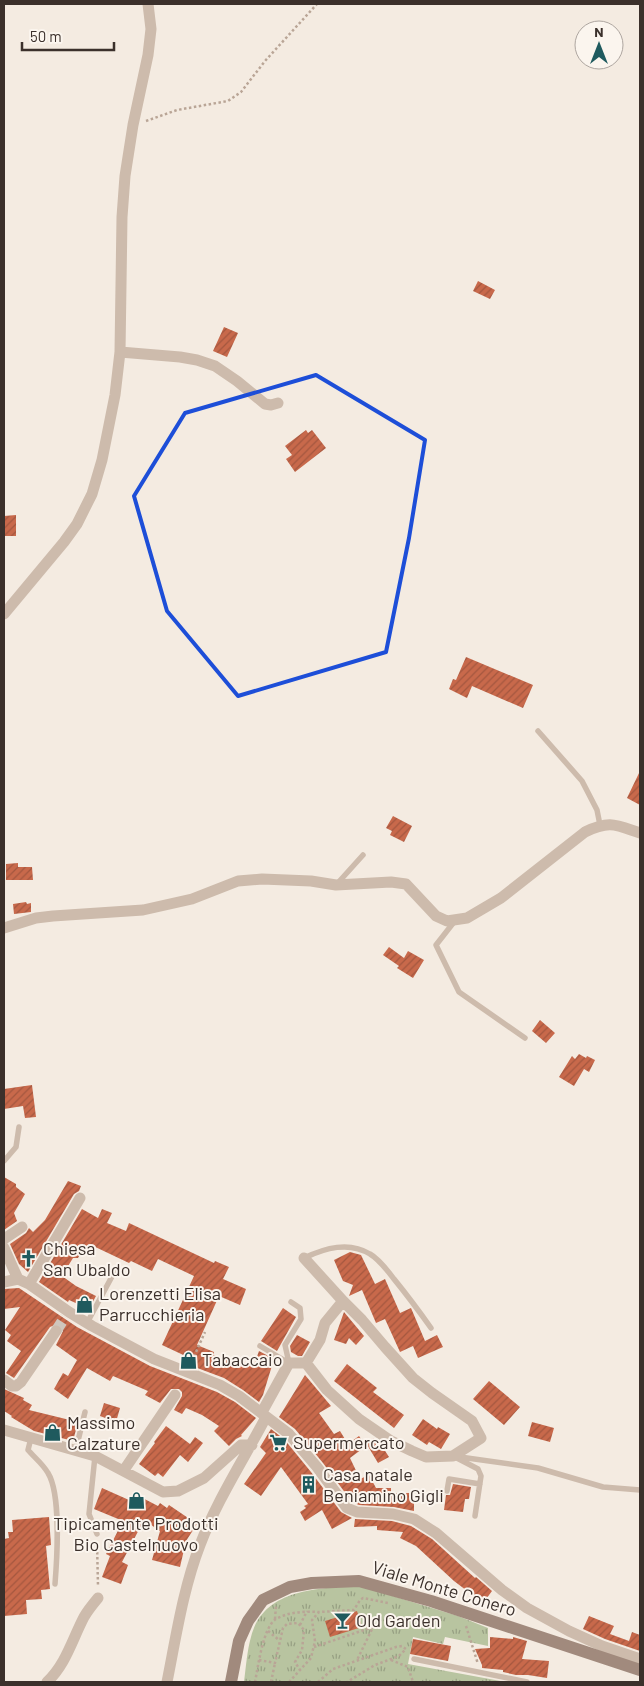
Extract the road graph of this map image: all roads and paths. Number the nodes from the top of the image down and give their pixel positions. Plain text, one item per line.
1 (148, 4) edge
2 (317, 4) edge
3 (133, 125) junction
4 (120, 352) junction
5 (278, 403) dead end
6 (4, 614) edge
7 (538, 731) dead end
8 (600, 825) junction
9 (640, 827) edge
10 (627, 828) junction
11 (640, 833) edge
12 (363, 855) dead end
13 (336, 885) junction
14 (455, 920) junction
15 (4, 928) edge
16 (525, 1038) dead end
17 (19, 1127) dead end
18 (4, 1161) edge
19 (80, 1198) dead end
20 (22, 1226) dead end
21 (4, 1239) edge
22 (4, 1248) edge
23 (304, 1258) joint
24 (116, 1269) dead end
25 (4, 1282) edge
26 (23, 1282) junction
27 (343, 1301) junction
28 (291, 1302) dead end
29 (87, 1322) junction
30 (431, 1328) dead end
31 (56, 1331) tunnel mouth
32 (205, 1332) dead end
33 (260, 1346) dead end
34 (289, 1363) junction
35 (306, 1363) junction
36 (187, 1372) junction
37 (4, 1380) edge
38 (176, 1395) dead end
39 (85, 1412) dead end
40 (264, 1414) junction
41 (4, 1430) edge
42 (31, 1438) junction
43 (252, 1445) junction
44 (76, 1449) junction
45 (95, 1456) junction
46 (453, 1456) junction
47 (124, 1470) junction
48 (480, 1484) junction
49 (640, 1490) edge
50 (447, 1491) dead end
51 (476, 1516) dead end
52 (97, 1534) joint
53 (55, 1584) dead end
54 (98, 1598) joint
55 (391, 1602) dead end
56 (307, 1611) junction
57 (462, 1611) junction
58 (319, 1612) junction
59 (300, 1624) junction
60 (268, 1631) junction
61 (280, 1640) junction
62 (314, 1647) junction
63 (414, 1659) dead end
64 (640, 1659) edge
65 (259, 1660) junction
66 (389, 1660) junction
67 (357, 1661) junction
68 (275, 1663) junction
69 (300, 1670) junction
70 (640, 1670) edge
71 (480, 1672) junction
72 (47, 1682) edge
73 (167, 1682) edge
74 (231, 1682) edge
75 (255, 1682) edge
76 (271, 1682) edge
77 (289, 1682) edge
78 (318, 1682) edge
79 (347, 1682) edge
80 (413, 1682) edge
81 (526, 1682) edge

1 - 3 street
2 - 3 path
3 - 4 street
4 - 5 street
4 - 6 street
7 - 8 lane
8 - 10 street
8 - 14 street
9 - 10 lane
10 - 11 street
12 - 13 lane
13 - 14 street
13 - 15 street
14 - 16 lane
17 - 18 lane
19 - 26 street
20 - 21 street
22 - 26 street
23 - 27 street
23 - 30 lane
24 - 29 lane
25 - 26 street
26 - 29 street
27 - 35 street
27 - 46 street
28 - 34 lane
29 - 36 street
31 - 37 street
32 - 36 path
33 - 34 lane
34 - 35 street
34 - 40 street
35 - 46 street
36 - 40 street
38 - 47 street
39 - 44 lane
40 - 43 street
40 - 64 street
41 - 42 street
42 - 44 street
42 - 53 lane
43 - 47 street
43 - 73 street
44 - 45 street
45 - 47 street
45 - 52 lane
46 - 48 lane
46 - 49 lane
48 - 50 lane
48 - 51 lane
52 - 54 path
54 - 72 street
55 - 58 path
56 - 58 path
56 - 59 path
56 - 60 path
57 - 70 street, Viale Monte Conero
57 - 71 path
57 - 74 street, Viale Monte Conero
58 - 62 path
59 - 61 path
59 - 69 path
60 - 61 path
60 - 65 path
61 - 68 path
62 - 67 path
62 - 69 path
63 - 71 lane
65 - 68 path
65 - 75 path
66 - 67 path
66 - 79 path
66 - 80 path
67 - 78 path
68 - 76 path
69 - 77 path
71 - 81 lane

